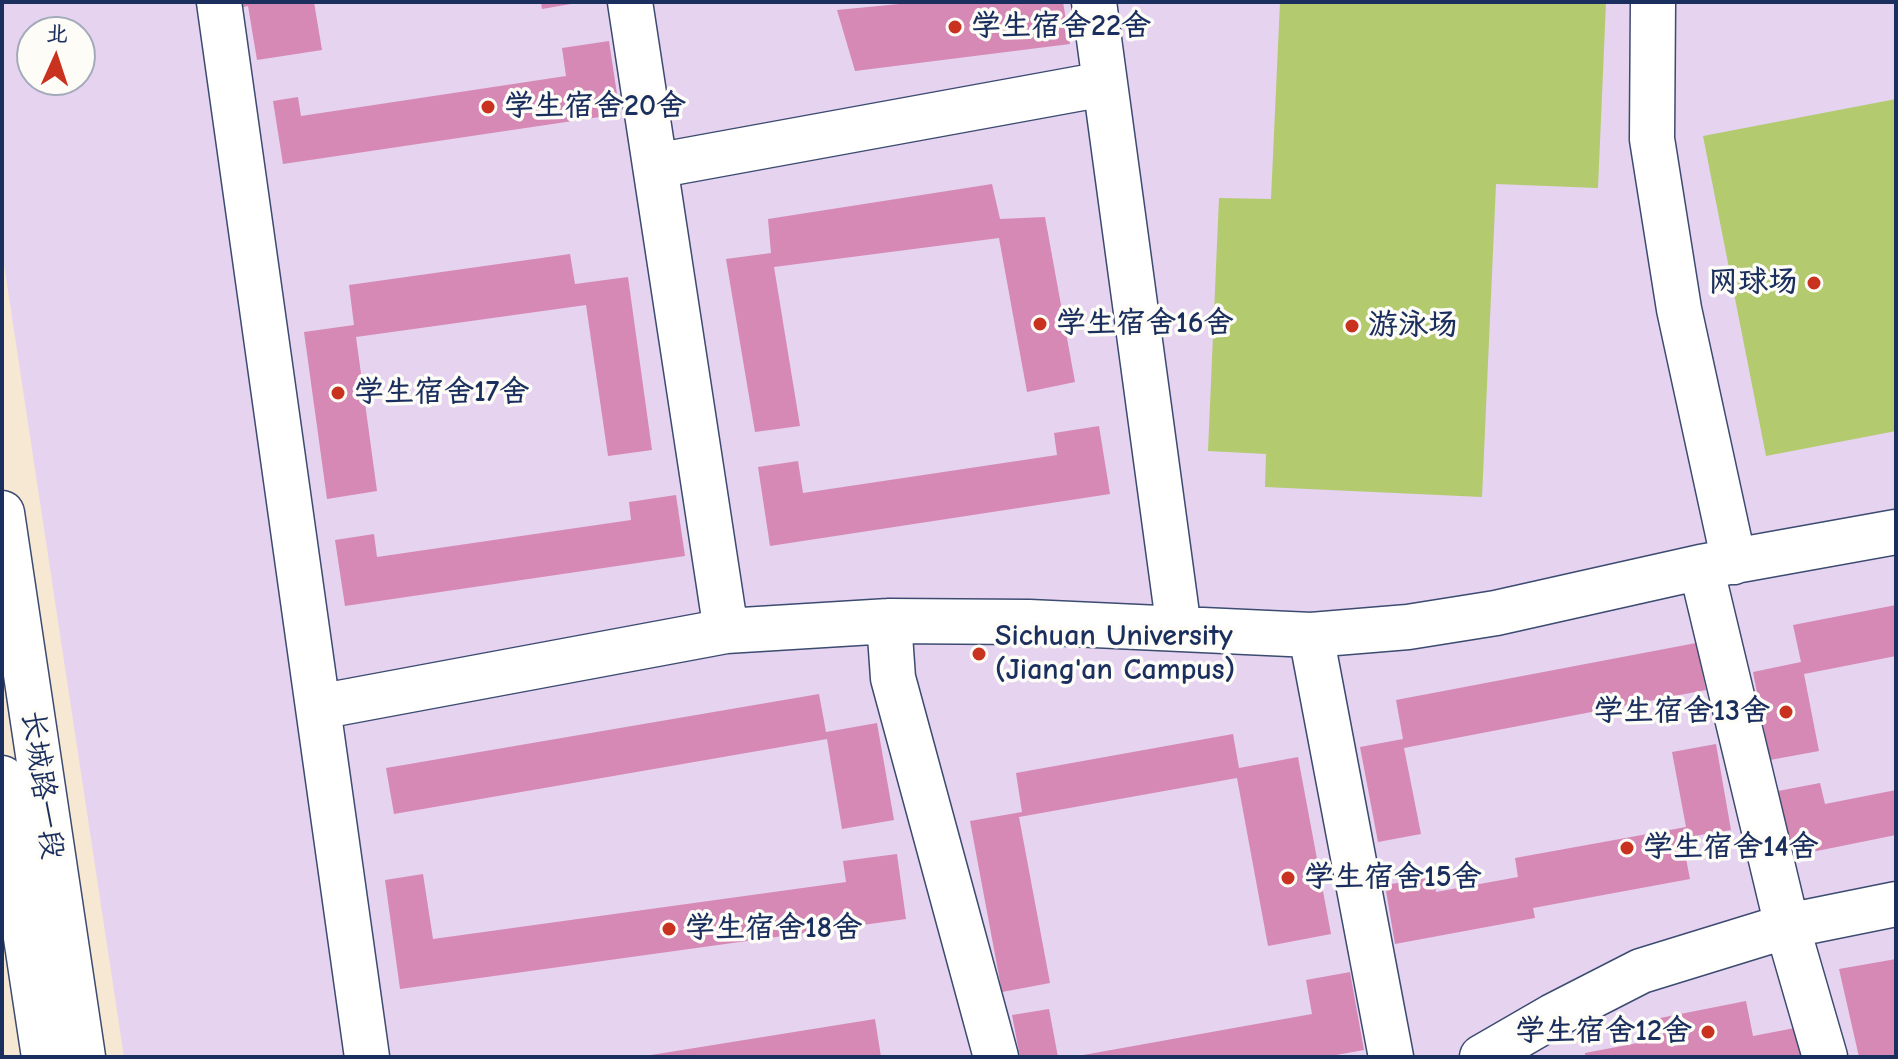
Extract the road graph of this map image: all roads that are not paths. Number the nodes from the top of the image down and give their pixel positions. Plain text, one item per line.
1 (219, 2) edge
2 (630, 2) edge
3 (1094, 2) edge
4 (1653, 2) edge
5 (1104, 84) junction
6 (655, 166) junction
7 (2, 513) edge
8 (1896, 532) edge
9 (1718, 565) junction
10 (889, 621) junction
11 (1179, 629) junction
12 (726, 631) junction
13 (1311, 635) junction
14 (318, 707) junction
15 (2, 778) edge
16 (1896, 904) edge
17 (1787, 926) junction
18 (44, 1057) edge
19 (83, 1057) edge
20 (367, 1057) edge
21 (996, 1057) edge
22 (1391, 1057) edge
23 (1482, 1057) edge
24 (1825, 1057) edge

1 - 14 street
2 - 6 street
3 - 5 street
4 - 9 street
5 - 6 street
5 - 11 street
6 - 12 street
7 - 19 street, 长城路一段
8 - 9 street
9 - 13 street
9 - 17 street
10 - 11 street
10 - 12 street
10 - 21 street
11 - 13 street
12 - 14 street
13 - 22 street
14 - 20 street
15 - 18 street, 长城路一段
16 - 17 street
17 - 23 street
17 - 24 street

